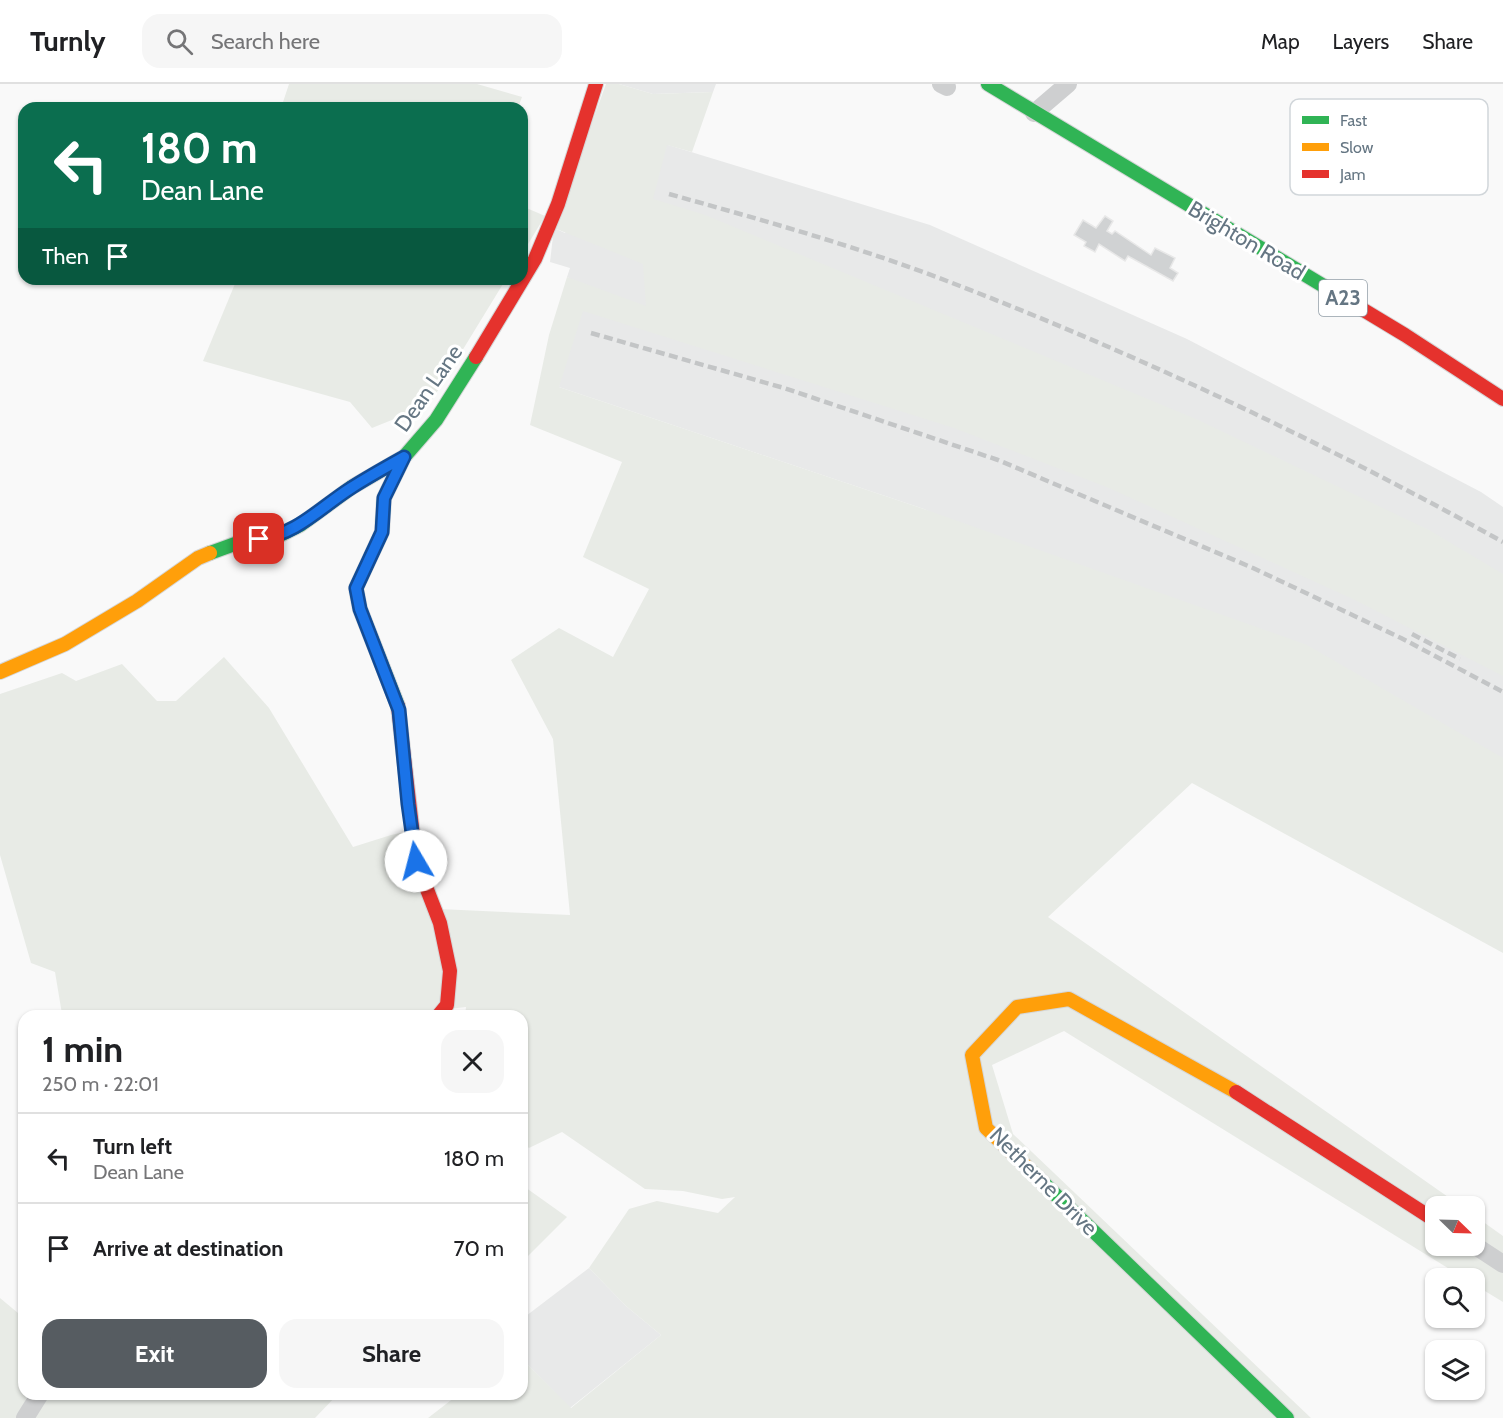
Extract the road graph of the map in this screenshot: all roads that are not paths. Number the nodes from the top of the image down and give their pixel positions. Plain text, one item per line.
1 (596, 84) edge
2 (988, 84) edge
3 (1068, 84) edge
4 (1034, 112) junction
5 (528, 272) edge
6 (520, 285) edge
7 (1503, 399) edge
8 (404, 457) junction
9 (0, 672) edge
10 (443, 1010) edge
11 (1425, 1214) edge
12 (1485, 1252) edge
13 (1503, 1264) edge
14 (36, 1400) edge
15 (26, 1418) edge
16 (1287, 1418) edge

1 - 5 main road, Dean Lane
2 - 4 main road, Brighton Road / A23
3 - 4 street
4 - 7 main road, Brighton Road / A23
6 - 8 main road, Dean Lane
8 - 9 main road, Dean Lane
8 - 10 main road
11 - 16 main road, Netherne Drive
12 - 13 street
14 - 15 street

